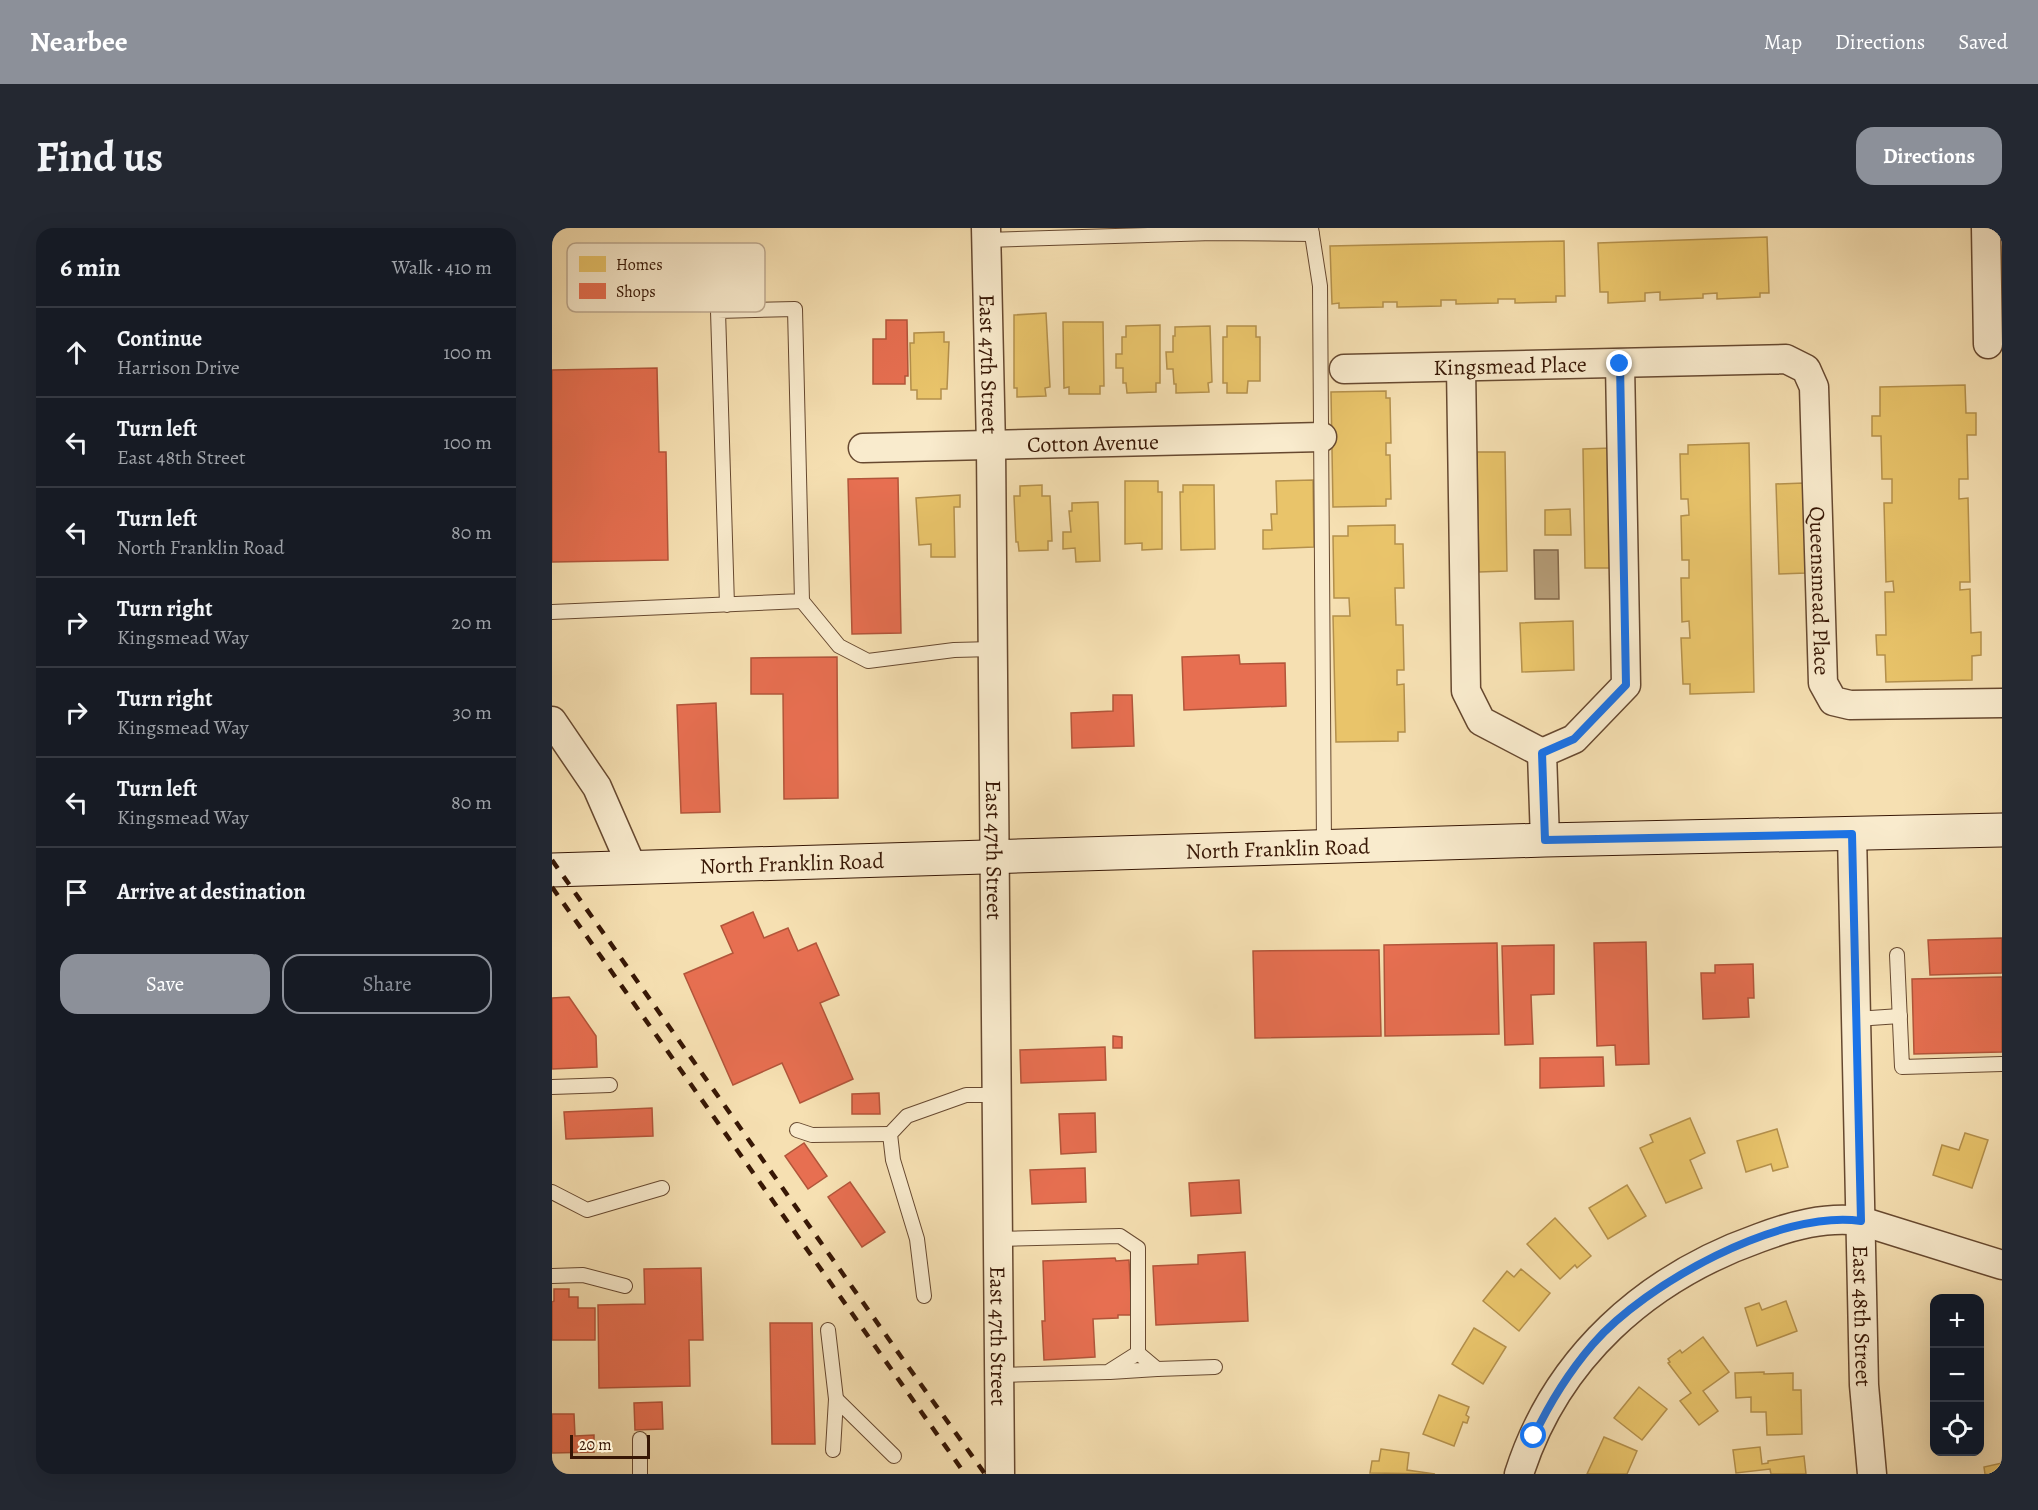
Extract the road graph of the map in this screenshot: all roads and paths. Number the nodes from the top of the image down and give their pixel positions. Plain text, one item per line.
1 (1986, 228) edge
2 (1312, 231) edge
3 (986, 234) edge
4 (765, 309) edge
5 (718, 312) edge
6 (1988, 344) dead end
7 (1786, 359) joint
8 (1620, 364) junction
9 (1461, 367) junction
10 (1344, 369) dead end
11 (1322, 437) junction
12 (991, 447) junction
13 (863, 448) dead end
14 (802, 601) junction
15 (727, 605) junction
16 (552, 612) edge
17 (993, 649) junction
18 (2002, 703) edge
19 (552, 721) edge
20 (1542, 753) junction
21 (2002, 830) edge
22 (1852, 834) junction
23 (1545, 840) junction
24 (1324, 848) junction
25 (994, 857) junction
26 (632, 867) junction
27 (552, 870) edge
28 (1897, 955) dead end
29 (1900, 1016) junction
30 (1856, 1018) junction
31 (2002, 1064) edge
32 (610, 1085) dead end
33 (552, 1087) edge
34 (996, 1095) junction
35 (797, 1130) dead end
36 (890, 1134) junction
37 (662, 1188) dead end
38 (552, 1192) edge
39 (1861, 1221) junction
40 (998, 1239) junction
41 (2002, 1265) edge
42 (552, 1276) edge
43 (625, 1286) dead end
44 (924, 1296) dead end
45 (828, 1330) dead end
46 (1138, 1353) junction
47 (1215, 1367) dead end
48 (1157, 1369) junction
49 (1108, 1372) junction
50 (999, 1375) junction
51 (836, 1399) junction
52 (640, 1439) dead end
53 (833, 1450) dead end
54 (894, 1456) dead end
55 (640, 1474) edge
56 (1000, 1474) edge
57 (1519, 1474) edge
58 (1872, 1474) edge

1 - 6 street
2 - 3 lane
2 - 11 lane
3 - 12 street, East 47th Street
4 - 14 lane
5 - 15 lane
7 - 8 street, Kingsmead Place
7 - 18 street, Queensmead Place
8 - 9 street, Kingsmead Place
8 - 20 street
9 - 10 street, Kingsmead Place
9 - 20 street
11 - 12 street, Cotton Avenue
11 - 24 lane
12 - 13 street, Cotton Avenue
12 - 17 street, East 47th Street
14 - 15 lane
14 - 17 lane
15 - 16 lane
17 - 25 street, East 47th Street
19 - 26 street
20 - 23 street
21 - 22 main road, North Franklin Road
22 - 23 main road, North Franklin Road
22 - 30 street, East 48th Street
23 - 24 main road, North Franklin Road
24 - 25 main road, North Franklin Road
25 - 26 main road, North Franklin Road
25 - 34 street, East 47th Street
26 - 27 main road, North Franklin Road
28 - 29 lane
29 - 30 lane
29 - 31 lane
30 - 39 street, East 48th Street
32 - 33 lane
34 - 36 lane
34 - 40 street, East 47th Street
35 - 36 lane
36 - 44 lane
37 - 38 lane
39 - 41 street
39 - 57 street
39 - 58 street, East 48th Street
40 - 46 lane
40 - 50 street, East 47th Street
42 - 43 lane
45 - 51 lane
46 - 48 lane
46 - 49 lane
47 - 48 lane
48 - 49 lane
49 - 50 lane
50 - 56 street, East 47th Street
51 - 53 lane
51 - 54 lane
52 - 55 lane

